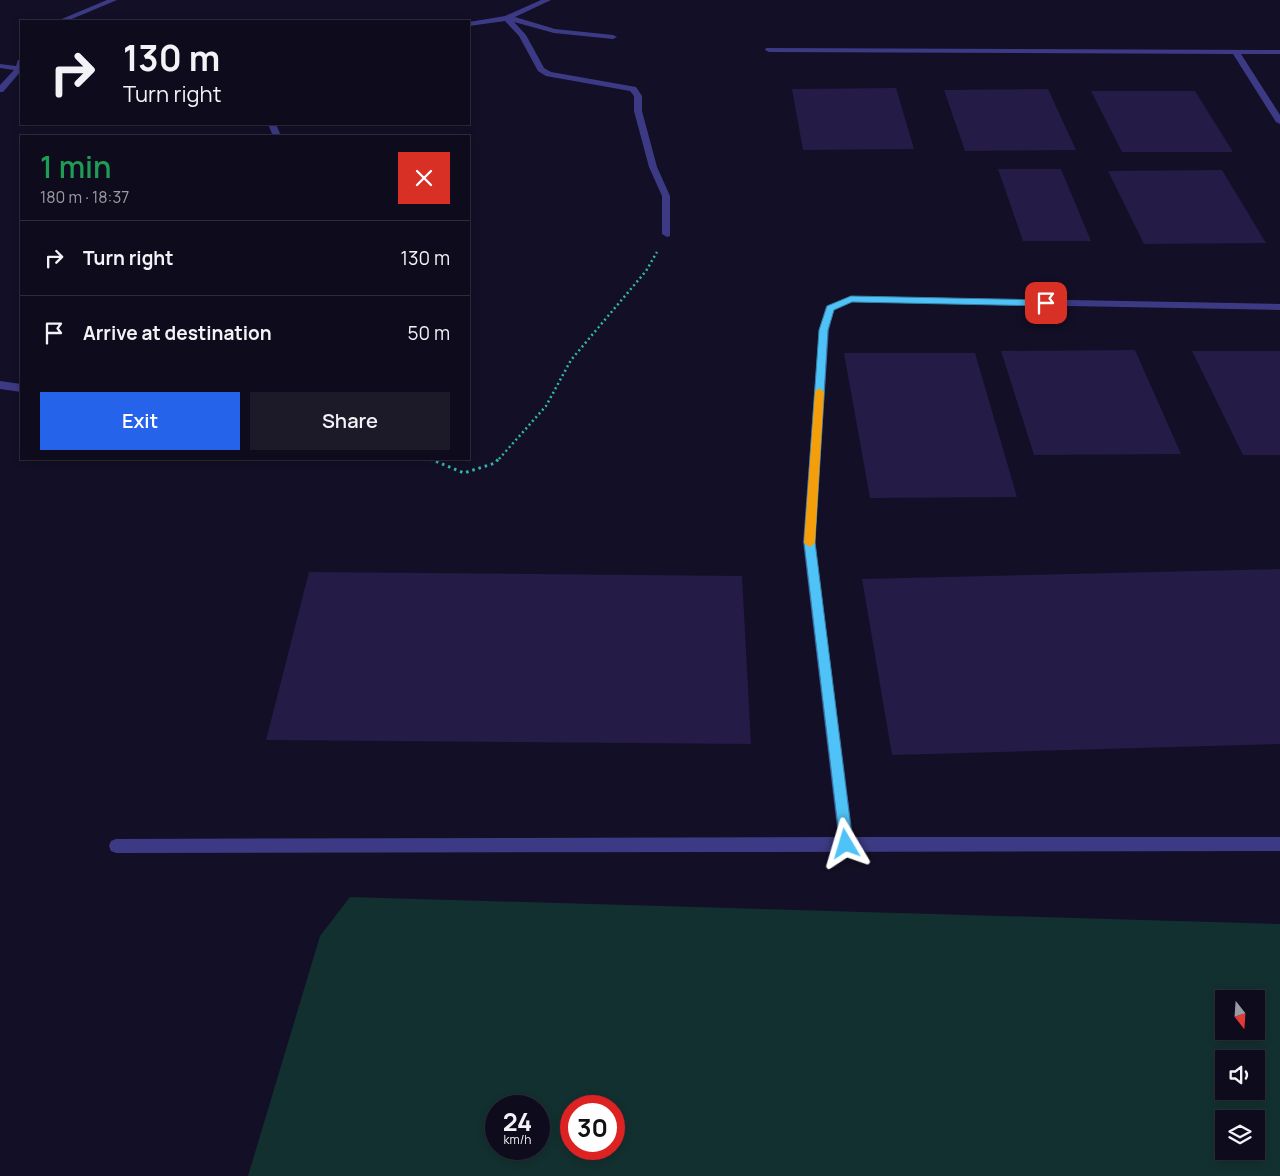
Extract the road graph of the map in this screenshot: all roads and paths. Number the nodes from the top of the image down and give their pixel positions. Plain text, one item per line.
1 (113, 0) edge
2 (546, 0) edge
3 (507, 18) junction
4 (63, 20) edge
5 (470, 24) edge
6 (613, 38) dead end
7 (769, 50) dead end
8 (1235, 51) junction
9 (1280, 52) edge
10 (0, 66) edge
11 (20, 67) edge
12 (0, 90) edge
13 (1280, 122) edge
14 (668, 234) joint
15 (1280, 307) edge
16 (0, 385) edge
17 (20, 388) edge
18 (432, 460) edge
19 (846, 844) junction
20 (1280, 844) edge
21 (116, 846) dead end

1 - 4 street
2 - 3 street
3 - 5 street
3 - 6 street
3 - 14 street
7 - 8 street
8 - 9 street
8 - 13 street
10 - 11 street
11 - 12 street
14 - 18 path
15 - 19 street
16 - 17 street
19 - 20 street
19 - 21 street

